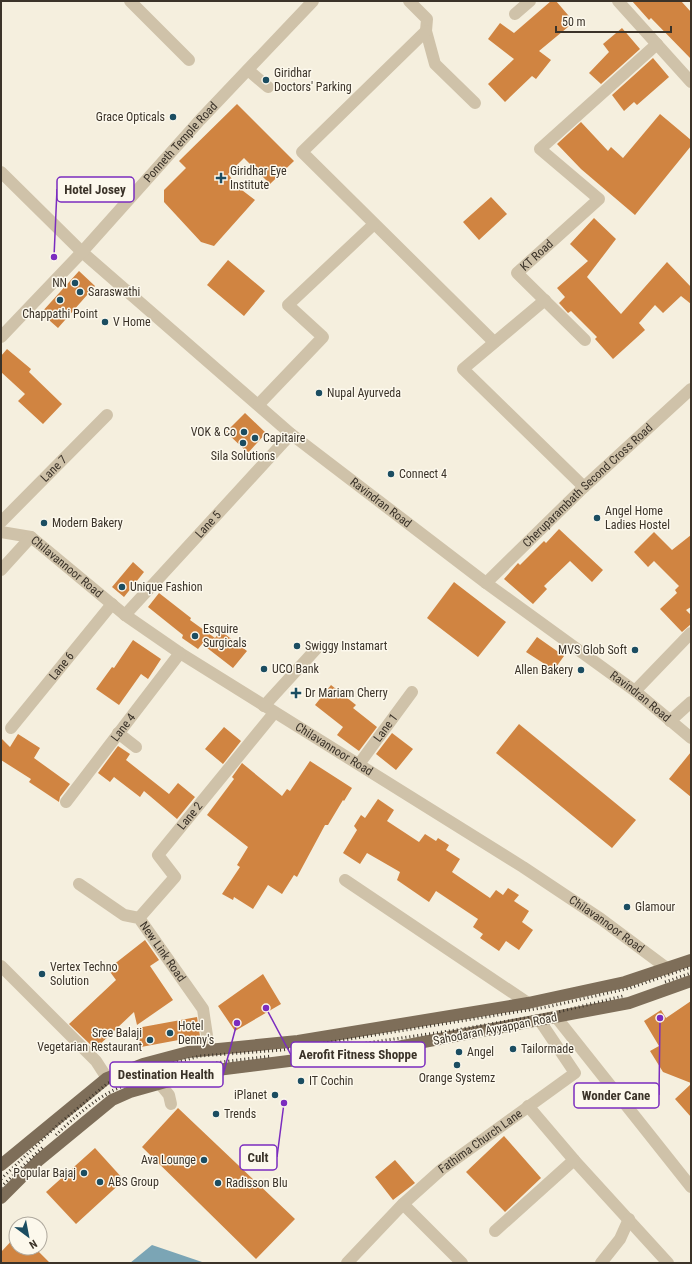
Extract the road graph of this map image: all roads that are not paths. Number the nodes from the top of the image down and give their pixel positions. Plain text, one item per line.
1 (130, 1) edge
2 (312, 1) edge
3 (409, 1) edge
4 (530, 1) edge
5 (618, 1) edge
6 (515, 14) dead end
7 (426, 32) junction
8 (657, 44) junction
9 (189, 60) dead end
10 (248, 70) junction
11 (691, 82) edge
12 (268, 87) dead end
13 (475, 103) dead end
14 (1, 172) edge
15 (373, 225) junction
16 (82, 252) junction
17 (545, 300) junction
18 (1, 337) edge
19 (585, 340) dead end
20 (494, 342) junction
21 (691, 389) edge
22 (259, 404) junction
23 (107, 415) dead end
24 (291, 434) junction
25 (584, 487) junction
26 (1, 522) edge
27 (1, 532) edge
28 (31, 537) junction
29 (1, 570) edge
30 (486, 583) junction
31 (112, 604) junction
32 (125, 615) junction
33 (691, 633) edge
34 (317, 648) dead end
35 (180, 654) junction
36 (635, 691) junction
37 (412, 692) dead end
38 (691, 702) edge
39 (264, 706) junction
40 (274, 713) junction
41 (670, 720) junction
42 (11, 728) dead end
43 (118, 733) junction
44 (691, 738) edge
45 (136, 747) dead end
46 (359, 764) junction
47 (66, 802) dead end
48 (345, 880) dead end
49 (79, 884) dead end
50 (139, 918) junction
51 (691, 960) edge
52 (1, 966) edge
53 (668, 969) junction
54 (691, 982) edge
55 (528, 1003) junction
56 (556, 1017) junction
57 (540, 1021) junction
58 (209, 1049) junction
59 (107, 1078) junction
60 (160, 1084) junction
61 (170, 1104) dead end
62 (528, 1106) junction
63 (574, 1160) junction
64 (1, 1165) edge
65 (691, 1187) edge
66 (1, 1198) edge
67 (403, 1204) junction
68 (629, 1219) junction
69 (495, 1231) dead end
70 (347, 1263) edge
71 (462, 1263) edge
72 (601, 1263) edge
73 (668, 1263) edge

1 - 9 street
2 - 10 street, Ponneth Temple Road
3 - 7 street
4 - 6 street
5 - 8 street
7 - 13 street
7 - 15 street
8 - 11 street
8 - 17 street, KT Road
10 - 12 street
10 - 16 street, Ponneth Temple Road
14 - 16 street, Ravindran Road
15 - 20 street
15 - 22 street
16 - 18 street, Ponneth Temple Road
16 - 22 street, Ravindran Road
17 - 19 street
17 - 20 street
20 - 25 street
21 - 25 street, Cheruparambath Second Cross Road
22 - 24 street, Ravindran Road
23 - 26 street, Lane 7
24 - 30 street, Ravindran Road
24 - 32 street, Lane 5
25 - 30 street, Cheruparambath Second Cross Road
27 - 28 street, Chilavannoor Road
28 - 29 street
28 - 31 street, Chilavannoor Road
30 - 36 street, Ravindran Road
31 - 32 street, Chilavannoor Road
31 - 42 street, Lane 6
32 - 35 street, Chilavannoor Road
33 - 36 street
34 - 39 street
35 - 39 street, Chilavannoor Road
35 - 43 street, Lane 4
36 - 41 street, Ravindran Road
37 - 46 street, Lane 1
38 - 41 street
39 - 40 street, Chilavannoor Road
40 - 46 street, Chilavannoor Road
40 - 50 street, Lane 2
41 - 44 street, Ravindran Road
43 - 45 street
43 - 47 street, Lane 4
46 - 53 street, Chilavannoor Road
48 - 55 street
49 - 50 street, New Link Road
50 - 58 street, New Link Road
51 - 53 main road, Sahodaran Ayyappan Road
52 - 59 street
53 - 55 main road, Sahodaran Ayyappan Road
54 - 56 main road, Sahodaran Ayyappan Road
55 - 58 main road, Sahodaran Ayyappan Road
56 - 57 main road, Sahodaran Ayyappan Road
56 - 65 street
57 - 60 main road, Sahodaran Ayyappan Road
57 - 62 street, Fathima Church Lane
58 - 59 main road, Sahodaran Ayyappan Road
59 - 64 main road, Sahodaran Ayyappan Road
60 - 61 street
60 - 66 main road, Sahodaran Ayyappan Road
62 - 63 street
62 - 67 street, Fathima Church Lane
63 - 68 street
63 - 69 street
67 - 70 street, Fathima Church Lane
67 - 71 street
68 - 72 street
68 - 73 street

